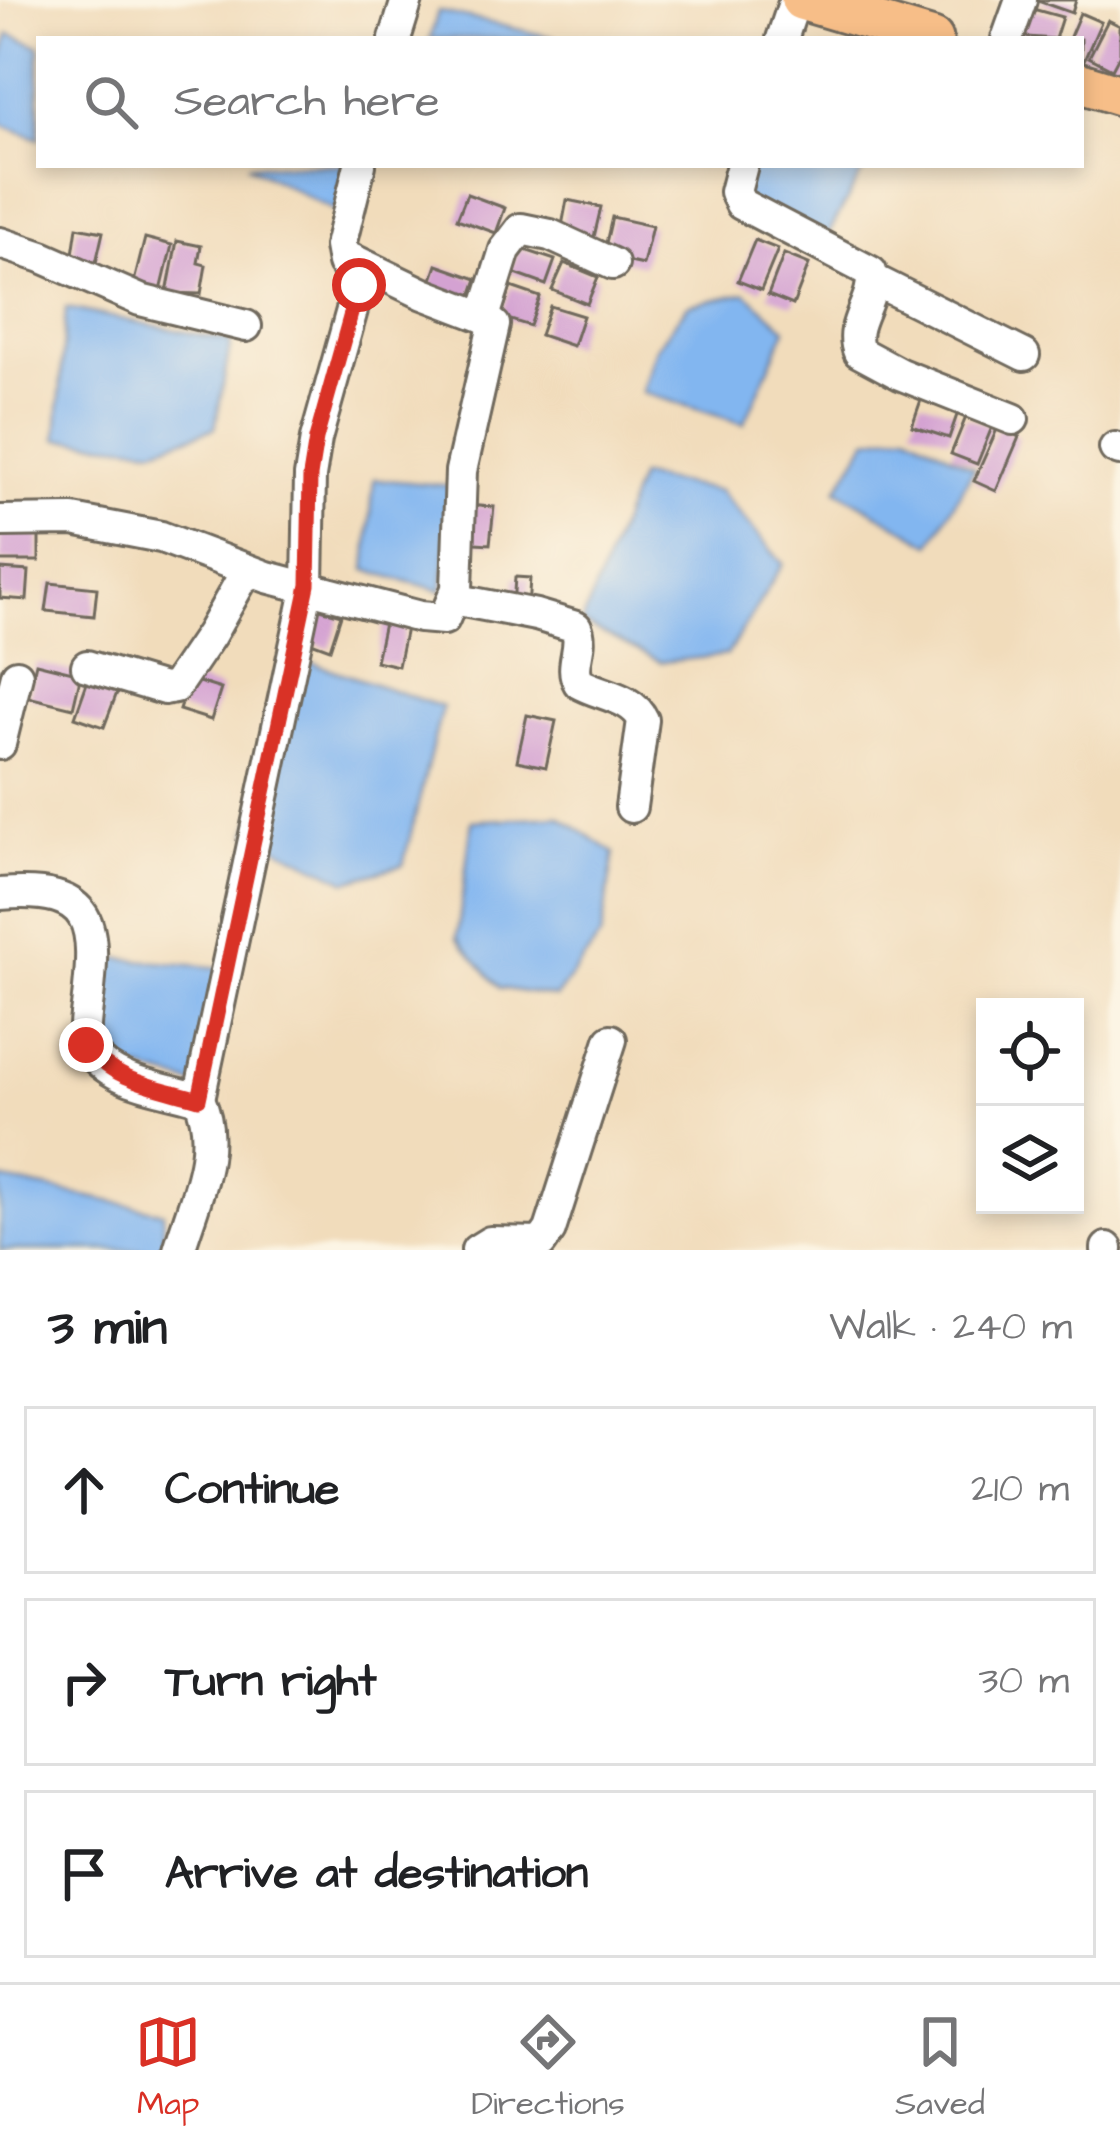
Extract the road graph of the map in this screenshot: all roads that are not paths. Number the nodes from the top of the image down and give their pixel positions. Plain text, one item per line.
1 (407, 0) edge
2 (802, 0) edge
3 (1021, 0) edge
4 (395, 36) edge
5 (784, 36) edge
6 (923, 36) edge
7 (1008, 36) edge
8 (1084, 84) edge
9 (1120, 94) edge
10 (359, 168) edge
11 (741, 168) edge
12 (0, 243) edge
13 (341, 254) junction
14 (613, 264) dead end
15 (874, 280) junction
16 (484, 316) junction
17 (246, 326) dead end
18 (1024, 355) dead end
19 (1013, 419) dead end
20 (0, 521) edge
21 (247, 570) junction
22 (308, 585) junction
23 (453, 599) junction
24 (87, 666) dead end
25 (17, 675) dead end
26 (0, 744) edge
27 (631, 807) dead end
28 (0, 894) edge
29 (611, 1040) dead end
30 (199, 1099) junction
31 (179, 1250) edge
32 (477, 1250) edge

1 - 4 street
2 - 5 street
2 - 6 main road
3 - 7 street
8 - 9 main road
10 - 13 street
11 - 15 street
12 - 17 street
13 - 16 street
13 - 22 street
14 - 16 street
15 - 18 street
15 - 19 street
16 - 23 street
20 - 21 street
21 - 22 street
21 - 24 street
22 - 23 street
22 - 30 street
23 - 27 street
25 - 26 street
28 - 30 street
29 - 32 street
30 - 31 street

